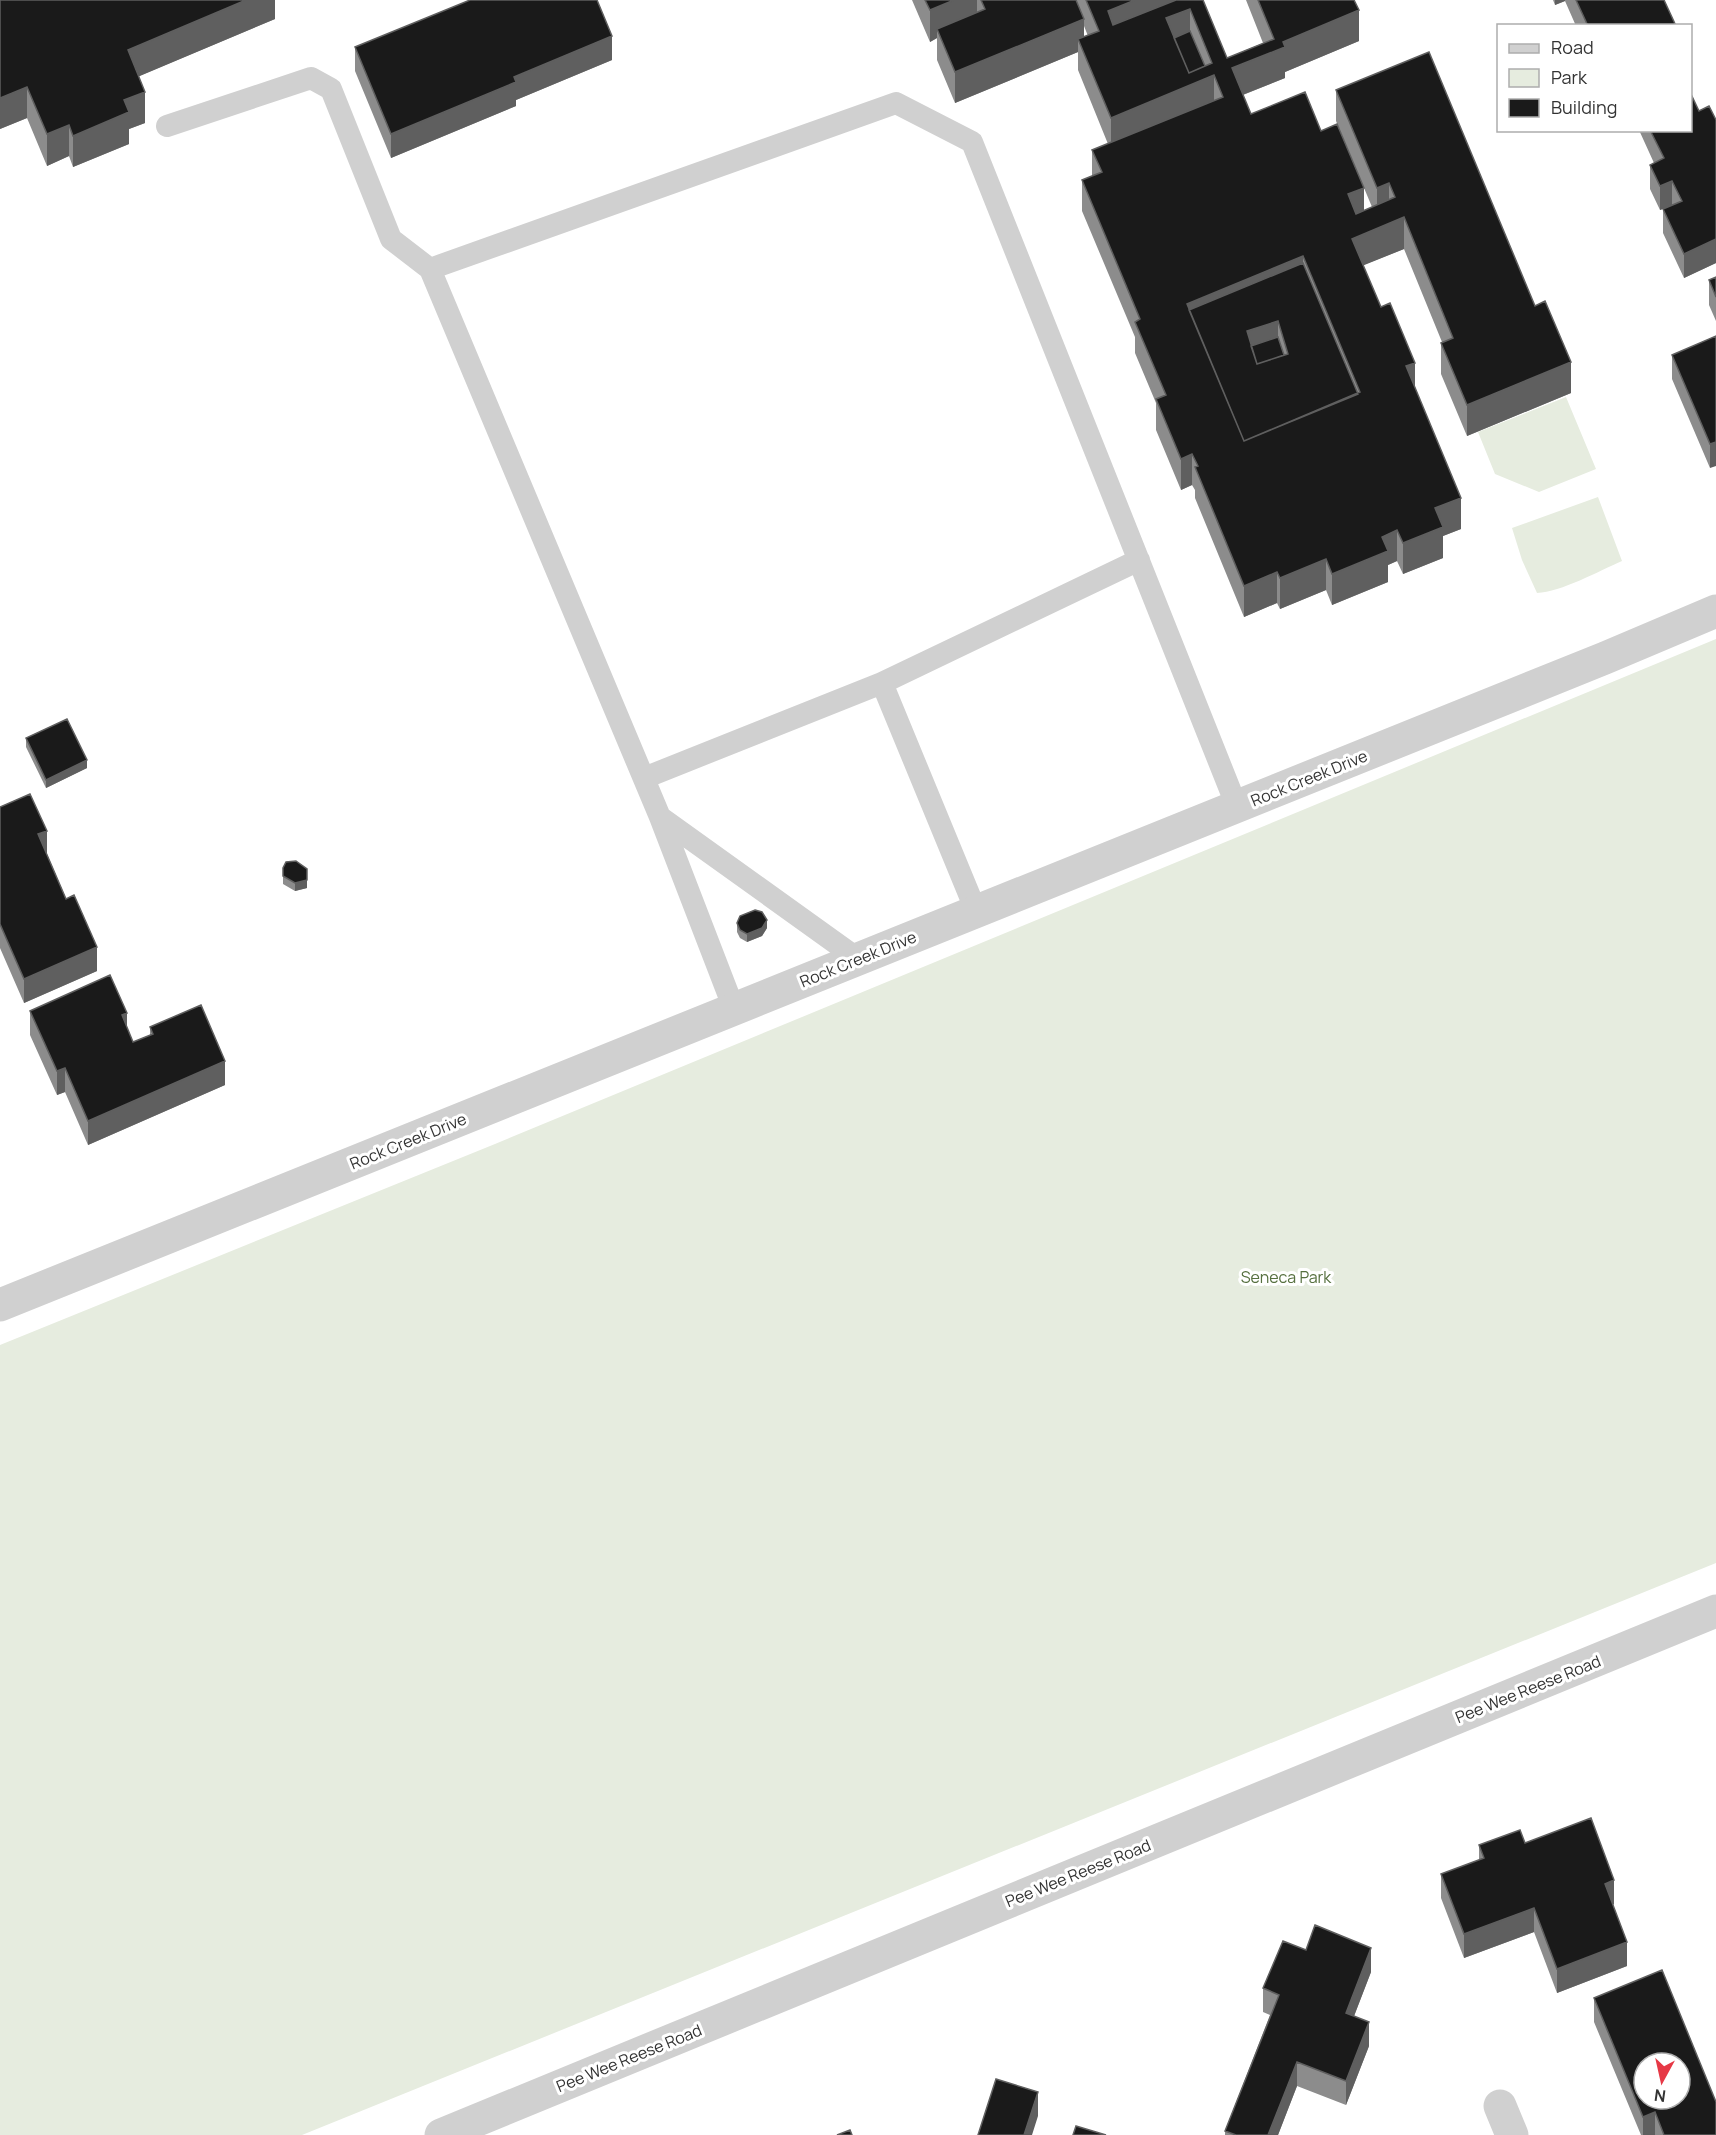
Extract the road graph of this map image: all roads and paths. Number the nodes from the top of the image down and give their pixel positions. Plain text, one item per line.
1 (167, 126) dead end
2 (430, 269) junction
3 (1139, 561) junction
4 (1716, 611) edge
5 (882, 683) junction
6 (644, 778) junction
7 (1237, 807) junction
8 (660, 817) junction
9 (976, 911) junction
10 (858, 959) junction
11 (734, 1009) junction
12 (0, 1305) edge
13 (1716, 1611) edge
14 (441, 2135) edge

1 - 2 lane
2 - 3 lane
2 - 6 lane
3 - 5 lane
3 - 7 lane
4 - 7 street, Rock Creek Drive
5 - 6 lane
5 - 9 lane
6 - 8 lane
7 - 9 street, Rock Creek Drive
8 - 10 lane
8 - 11 lane
9 - 10 street, Rock Creek Drive
10 - 11 street, Rock Creek Drive
11 - 12 street, Rock Creek Drive
13 - 14 street, Pee Wee Reese Road

